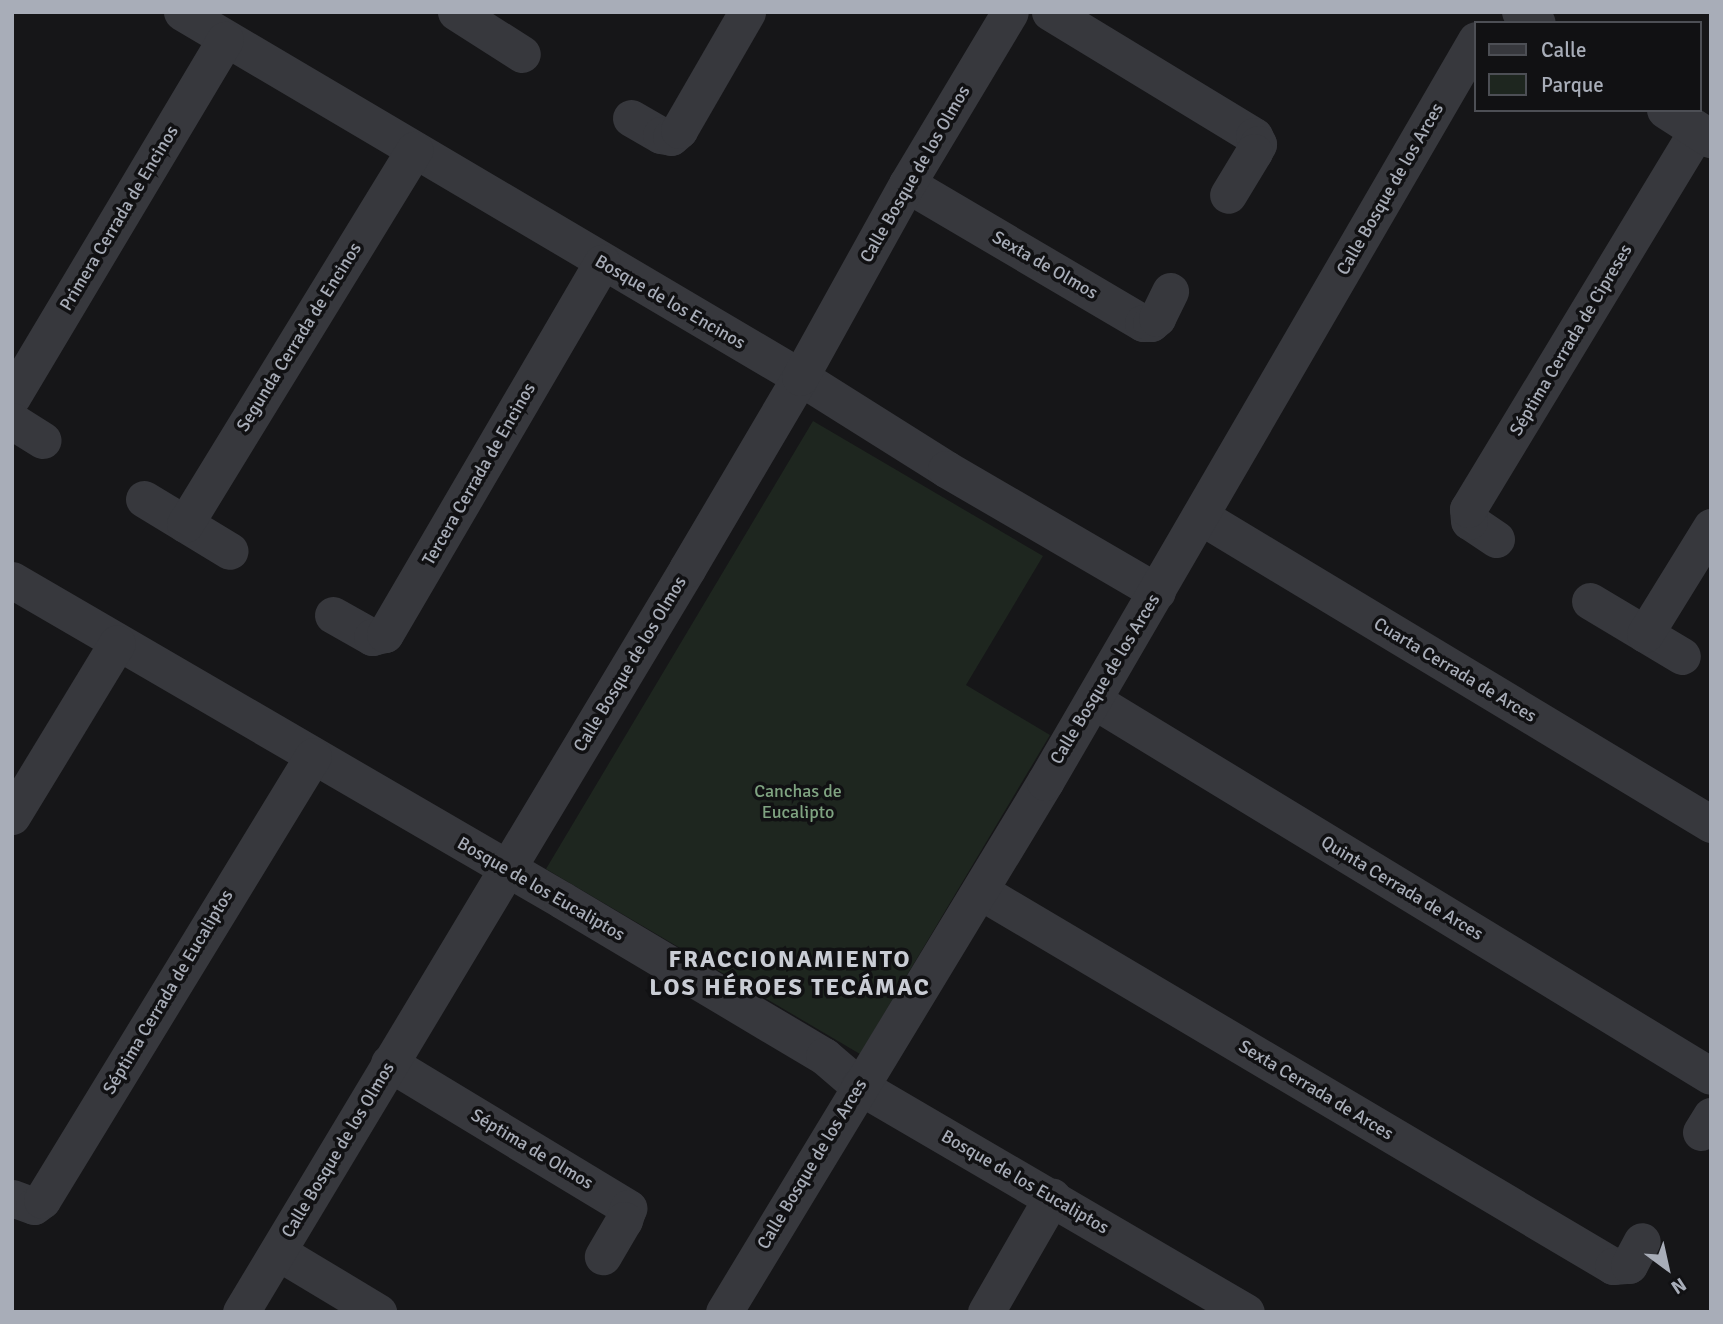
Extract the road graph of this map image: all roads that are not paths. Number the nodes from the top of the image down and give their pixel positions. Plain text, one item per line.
1 (182, 12) edge
2 (747, 12) edge
3 (1010, 12) edge
4 (1050, 12) edge
5 (478, 18) edge
6 (225, 40) junction
7 (1474, 43) edge
8 (522, 54) dead end
9 (631, 118) dead end
10 (1691, 127) edge
11 (414, 150) junction
12 (907, 184) junction
13 (1228, 195) dead end
14 (602, 263) junction
15 (1170, 291) dead end
16 (800, 377) junction
17 (12, 397) edge
18 (144, 499) dead end
19 (1200, 516) junction
20 (185, 524) junction
21 (1711, 527) edge
22 (1496, 540) dead end
23 (230, 551) dead end
24 (12, 580) edge
25 (1157, 592) junction
26 (1590, 601) dead end
27 (332, 615) dead end
28 (1645, 634) junction
29 (117, 643) junction
30 (1682, 656) dead end
31 (1093, 699) junction
32 (313, 756) junction
33 (12, 816) edge
34 (1711, 824) edge
35 (506, 868) junction
36 (980, 891) junction
37 (389, 1063) junction
38 (1711, 1076) edge
39 (859, 1086) junction
40 (1052, 1197) junction
41 (12, 1198) edge
42 (1642, 1241) dead end
43 (278, 1252) junction
44 (603, 1256) dead end
45 (1240, 1310) edge
46 (241, 1312) edge
47 (378, 1312) edge
48 (724, 1312) edge
49 (986, 1312) edge

1 - 6 street, Bosque de los Encinos
2 - 9 street
3 - 12 street, Calle Bosque de los Olmos
4 - 13 street
5 - 8 street
6 - 11 street, Bosque de los Encinos
6 - 17 street, Primera Cerrada de Encinos
7 - 19 street, Calle Bosque de los Arces
10 - 22 street, Séptima Cerrada de Cipreses
11 - 14 street, Bosque de los Encinos
11 - 20 street, Segunda Cerrada de Encinos
12 - 15 street, Sexta de Olmos
12 - 16 street, Calle Bosque de los Olmos
14 - 16 street, Bosque de los Encinos
14 - 27 street, Tercera Cerrada de Encinos
16 - 25 street, Bosque de los Encinos
16 - 35 street, Calle Bosque de los Olmos
18 - 20 street
19 - 25 street, Calle Bosque de los Arces
19 - 34 street, Cuarta Cerrada de Arces
20 - 23 street
21 - 28 street
24 - 29 street, Bosque de los Eucaliptos
25 - 31 street, Calle Bosque de los Arces
26 - 28 street
28 - 30 street
29 - 32 street, Bosque de los Eucaliptos
29 - 33 street
31 - 36 street, Calle Bosque de los Arces
31 - 38 street, Quinta Cerrada de Arces
32 - 35 street, Bosque de los Eucaliptos
32 - 41 street, Séptima Cerrada de Eucaliptos
35 - 37 street, Calle Bosque de los Olmos
35 - 39 street, Bosque de los Eucaliptos
36 - 39 street, Calle Bosque de los Arces
36 - 42 street, Sexta Cerrada de Arces
37 - 43 street, Calle Bosque de los Olmos
37 - 44 street, Séptima de Olmos
39 - 40 street, Bosque de los Eucaliptos
39 - 48 street, Calle Bosque de los Arces
40 - 45 street, Bosque de los Eucaliptos
40 - 49 street
43 - 46 street, Calle Bosque de los Olmos
43 - 47 street

